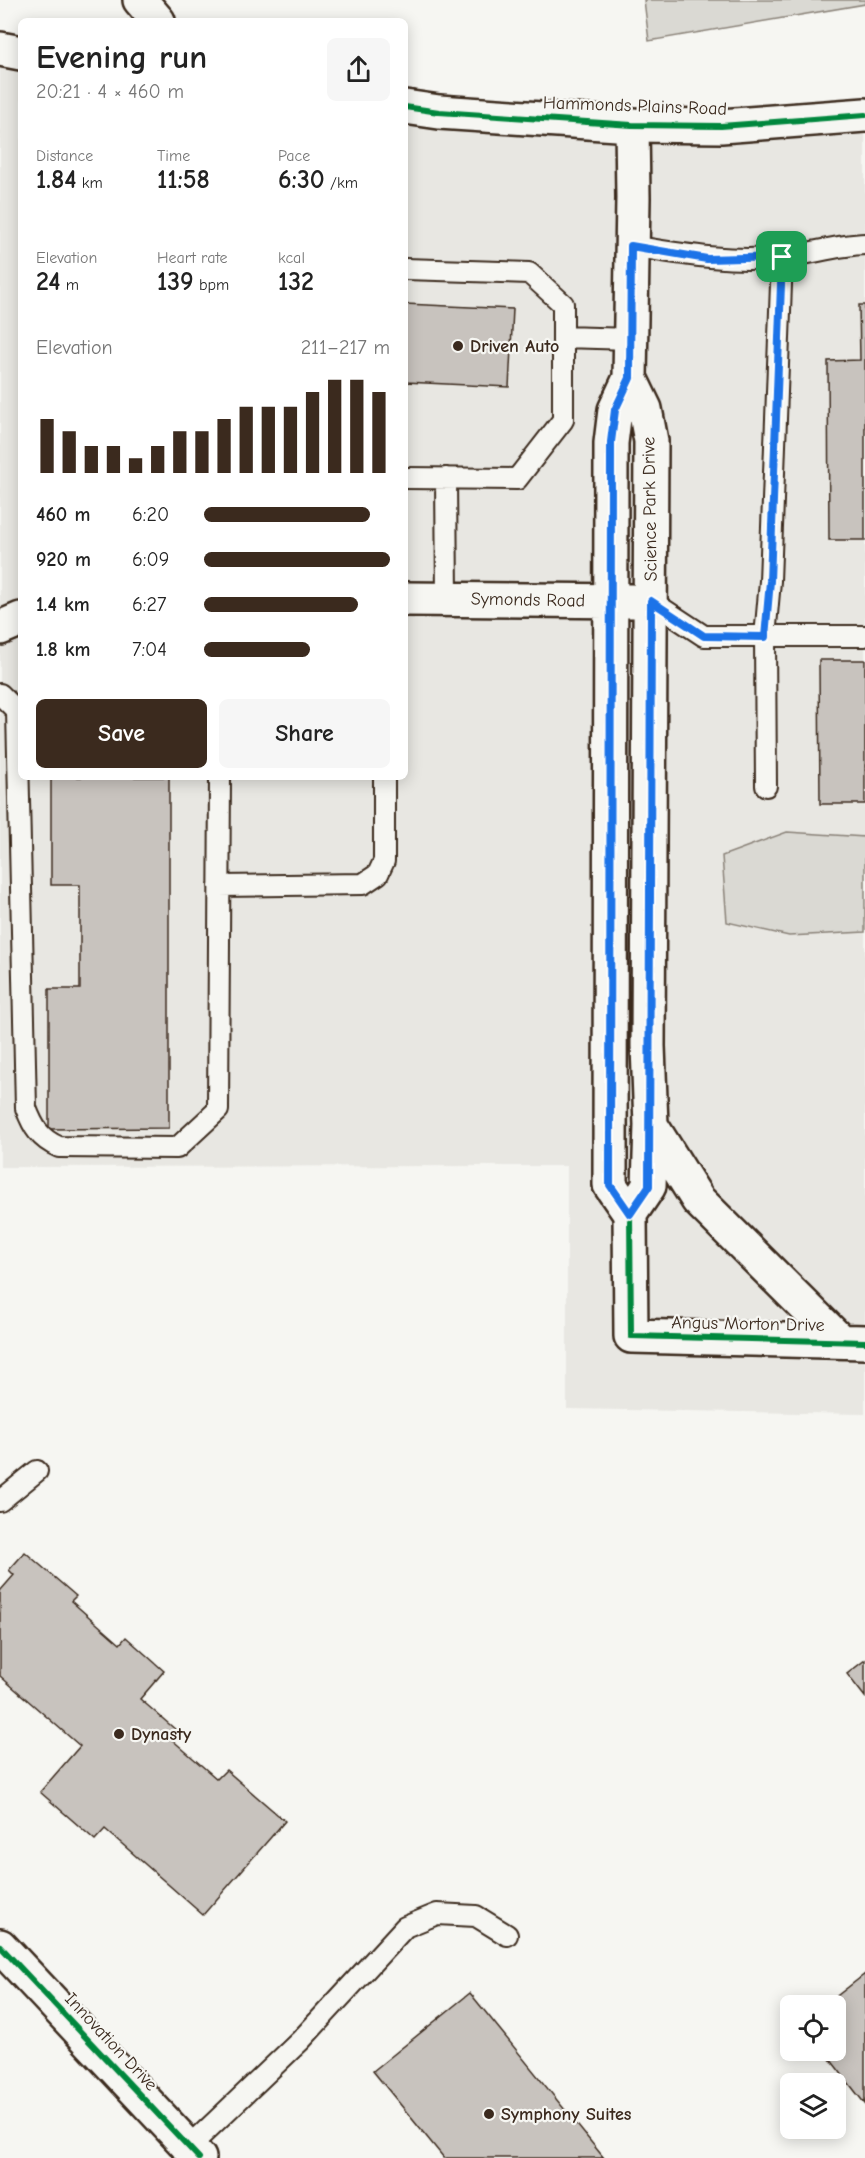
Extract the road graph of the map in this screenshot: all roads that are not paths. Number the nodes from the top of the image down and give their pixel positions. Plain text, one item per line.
1 (140, 0) edge
2 (155, 18) edge
3 (0, 49) edge
4 (18, 52) edge
5 (408, 107) edge
6 (865, 115) edge
7 (632, 125) junction
8 (865, 244) edge
9 (631, 246) junction
10 (782, 257) junction
11 (408, 269) edge
12 (563, 337) junction
13 (631, 339) junction
14 (630, 378) junction
15 (408, 478) edge
16 (446, 478) junction
17 (408, 598) edge
18 (447, 598) junction
19 (610, 601) junction
20 (651, 601) junction
21 (18, 620) edge
22 (0, 628) edge
23 (865, 636) edge
24 (765, 637) junction
25 (0, 694) edge
26 (18, 710) edge
27 (20, 780) edge
28 (220, 780) edge
29 (384, 780) edge
30 (766, 786) dead end
31 (219, 886) junction
32 (651, 1125) junction
33 (630, 1214) junction
34 (853, 1341) edge
35 (37, 1471) dead end
36 (0, 1501) edge
37 (507, 1935) dead end
38 (0, 1946) edge
39 (194, 2152) edge

1 - 2 street
3 - 4 street
5 - 7 street, Hammonds Plains Road
6 - 7 street, Hammonds Plains Road
7 - 9 street, Science Park Drive
8 - 10 lane
9 - 10 lane
9 - 13 street, Science Park Drive
10 - 24 lane
11 - 12 lane
12 - 13 lane
12 - 16 lane
13 - 14 street, Science Park Drive
14 - 19 street, Science Park Drive
14 - 20 street, Science Park Drive
15 - 16 lane
16 - 18 lane
17 - 18 street, Symonds Road
18 - 19 street, Symonds Road
19 - 20 street, Symonds Road
19 - 33 street, Science Park Drive
20 - 24 lane
20 - 32 street, Science Park Drive
21 - 22 street
23 - 24 lane
24 - 30 lane
25 - 26 lane
27 - 31 lane
28 - 31 lane
29 - 31 lane
32 - 33 street, Science Park Drive
32 - 34 street, Angus Morton Drive
33 - 34 street, Angus Morton Drive
35 - 36 lane
37 - 39 lane
38 - 39 street, Innovation Drive

